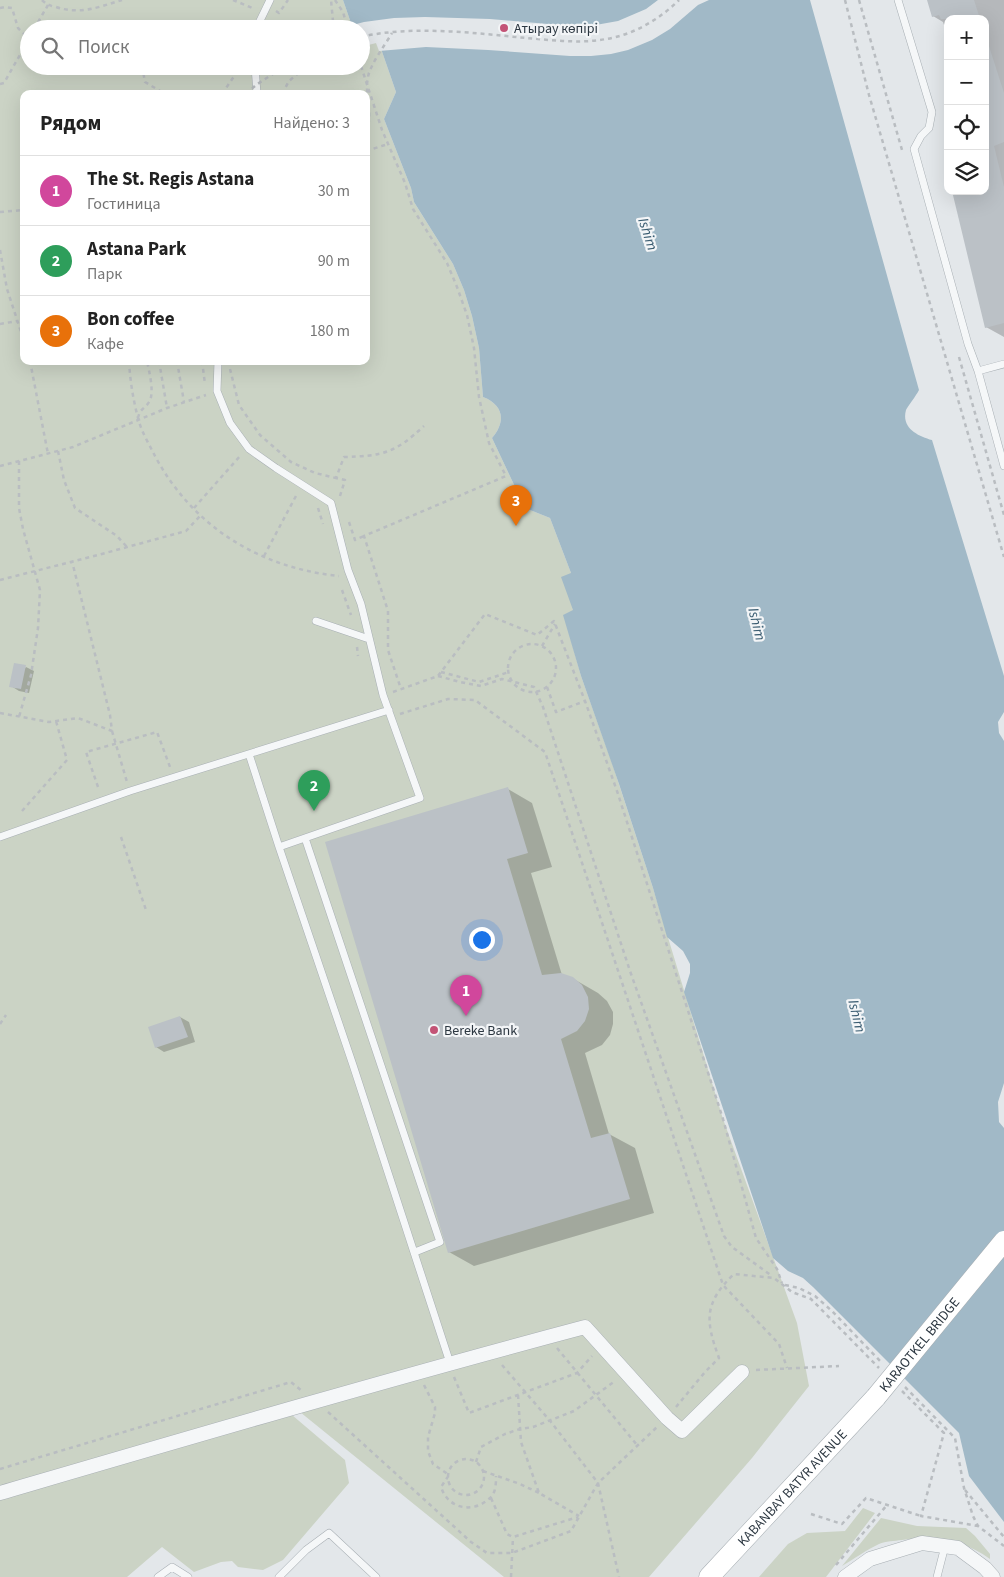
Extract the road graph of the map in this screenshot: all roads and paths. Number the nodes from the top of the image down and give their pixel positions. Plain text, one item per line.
1 (42, 0) edge
2 (122, 0) edge
3 (270, 0) edge
4 (333, 0) edge
5 (679, 0) edge
6 (845, 0) edge
7 (898, 0) edge
8 (48, 5) junction
9 (0, 8) edge
10 (39, 20) edge
11 (260, 20) edge
12 (333, 20) edge
13 (345, 20) edge
14 (20, 30) edge
15 (392, 33) junction
16 (370, 36) edge
17 (20, 55) edge
18 (370, 71) edge
19 (144, 75) edge
20 (235, 75) edge
21 (256, 75) edge
22 (271, 75) edge
23 (296, 75) edge
24 (364, 75) edge
25 (369, 75) edge
26 (0, 84) edge
27 (158, 90) edge
28 (225, 90) edge
29 (250, 90) edge
30 (257, 90) edge
31 (284, 90) edge
32 (366, 90) edge
33 (369, 90) edge
34 (370, 92) edge
35 (388, 144) junction
36 (370, 150) edge
37 (20, 210) edge
38 (0, 212) edge
39 (0, 250) edge
40 (17, 320) junction
41 (0, 324) edge
42 (20, 329) edge
43 (1004, 364) edge
44 (31, 365) edge
45 (129, 365) edge
46 (148, 365) edge
47 (160, 365) edge
48 (179, 365) edge
49 (202, 365) edge
50 (218, 365) edge
51 (229, 365) edge
52 (978, 371) junction
53 (205, 386) dead end
54 (207, 395) dead end
55 (184, 402) junction
56 (167, 408) junction
57 (138, 420) junction
58 (424, 426) dead end
59 (58, 451) junction
60 (48, 454) junction
61 (241, 455) dead end
62 (20, 461) junction
63 (0, 466) edge
64 (1004, 466) edge
65 (336, 478) junction
66 (303, 494) dead end
67 (343, 504) dead end
68 (318, 507) dead end
69 (193, 508) junction
70 (200, 516) junction
71 (349, 522) dead end
72 (325, 530) dead end
73 (364, 536) junction
74 (127, 547) junction
75 (264, 556) junction
76 (1004, 557) edge
77 (72, 561) junction
78 (336, 569) dead end
79 (0, 580) edge
80 (340, 585) dead end
81 (353, 620) dead end
82 (316, 621) dead end
83 (555, 624) junction
84 (369, 639) junction
85 (542, 646) junction
86 (441, 672) junction
87 (509, 672) junction
88 (438, 676) junction
89 (513, 681) junction
90 (547, 687) junction
91 (400, 689) junction
92 (536, 691) junction
93 (383, 696) junction
94 (585, 701) junction
95 (389, 710) junction
96 (0, 713) edge
97 (20, 717) junction
98 (391, 717) junction
99 (56, 721) junction
100 (112, 731) junction
101 (116, 744) junction
102 (249, 754) junction
103 (170, 767) dead end
104 (98, 787) dead end
105 (130, 791) junction
106 (22, 811) dead end
107 (0, 837) edge
108 (121, 837) dead end
109 (305, 838) junction
110 (279, 847) junction
111 (146, 910) dead end
112 (6, 1015) dead end
113 (0, 1024) edge
114 (1004, 1241) edge
115 (414, 1252) junction
116 (1004, 1258) edge
117 (774, 1278) junction
118 (782, 1284) junction
119 (723, 1285) junction
120 (547, 1337) junction
121 (601, 1345) junction
122 (491, 1352) junction
123 (449, 1363) junction
124 (838, 1366) dead end
125 (787, 1368) junction
126 (766, 1369) dead end
127 (881, 1370) dead end
128 (418, 1372) junction
129 (742, 1372) dead end
130 (577, 1373) junction
131 (627, 1373) junction
132 (902, 1391) dead end
133 (518, 1395) junction
134 (596, 1396) junction
135 (876, 1397) junction
136 (315, 1402) junction
137 (667, 1418) junction
138 (520, 1429) junction
139 (637, 1445) junction
140 (476, 1462) junction
141 (0, 1469) edge
142 (483, 1471) junction
143 (448, 1475) junction
144 (496, 1476) junction
145 (598, 1482) junction
146 (964, 1488) dead end
147 (0, 1493) edge
148 (539, 1493) junction
149 (491, 1498) junction
150 (887, 1504) junction
151 (811, 1514) dead end
152 (579, 1516) junction
153 (921, 1516) junction
154 (513, 1537) junction
155 (1004, 1538) edge
156 (945, 1546) junction
157 (1004, 1546) edge
158 (512, 1553) junction
159 (832, 1571) dead end
160 (989, 1572) edge
161 (158, 1577) edge
162 (188, 1577) edge
163 (279, 1577) edge
164 (376, 1577) edge
165 (511, 1577) edge
166 (619, 1577) edge
167 (709, 1577) edge
168 (846, 1577) edge
169 (937, 1577) edge

1 - 8 path
2 - 8 path
3 - 11 lane
4 - 12 path
4 - 13 path
5 - 15 path
6 - 76 path
7 - 52 lane
8 - 10 path
9 - 14 path
15 - 16 path
15 - 18 path, bridge
17 - 26 path
19 - 27 path
20 - 28 path
21 - 30 lane
22 - 29 path, bridge
23 - 31 path
24 - 33 path
25 - 32 path, bridge
34 - 35 path
35 - 36 path
35 - 73 path
37 - 38 path
39 - 40 path
40 - 41 path
40 - 42 path
43 - 52 lane
44 - 60 path
45 - 57 path
46 - 57 path
47 - 56 path
48 - 55 path
49 - 53 path
50 - 84 lane
51 - 65 path
52 - 64 lane
54 - 55 path
55 - 56 path
56 - 57 path
57 - 59 path
57 - 69 path
58 - 65 path
59 - 60 path
59 - 74 path
60 - 62 path
61 - 69 path
62 - 63 path
62 - 97 path
65 - 67 path
66 - 75 path
68 - 72 path
69 - 70 path
70 - 74 path
70 - 75 path
71 - 73 path
73 - 91 path
74 - 77 path
75 - 78 path
77 - 79 path
77 - 100 path
80 - 81 path
82 - 84 lane
83 - 85 path
83 - 86 path
83 - 94 path
84 - 93 lane
85 - 87 path
85 - 90 path
86 - 87 path
86 - 88 path
87 - 89 path
88 - 89 path
88 - 91 path
89 - 92 path
89 - 92 path
90 - 92 path
90 - 94 path
91 - 93 path
92 - 117 path
93 - 95 lane
94 - 118 path
95 - 98 lane
95 - 102 lane
96 - 97 path
97 - 99 path
98 - 109 lane
98 - 119 path
99 - 100 path
99 - 106 path
100 - 101 path
101 - 103 path
101 - 104 path
101 - 105 path
102 - 105 lane
102 - 110 lane
105 - 107 lane
108 - 111 path
109 - 110 lane
109 - 115 lane
110 - 115 lane
112 - 113 path
114 - 135 main road, KARAOTKEL BRIDGE, bridge
115 - 123 lane
116 - 135 main road, KARAOTKEL BRIDGE, bridge
117 - 118 path
117 - 119 path
118 - 127 path
119 - 125 path
119 - 137 path
120 - 121 street
120 - 122 street
120 - 130 path
121 - 130 path
121 - 131 street
122 - 123 street
122 - 145 path
123 - 128 street
123 - 133 path
124 - 125 path
125 - 126 path
128 - 136 street
128 - 143 path
129 - 137 street
130 - 133 path
130 - 134 path
131 - 134 path
131 - 137 street
132 - 153 path
133 - 138 path
134 - 138 path
134 - 139 path
135 - 167 main road, KABANBAY BATYR AVENUE
136 - 141 path
136 - 147 street
136 - 158 path
137 - 139 path
138 - 140 path
138 - 148 path
139 - 145 path
140 - 142 path
140 - 143 path
142 - 143 path
142 - 144 path
143 - 149 path
144 - 148 path
144 - 149 path
145 - 152 path
145 - 166 path
146 - 155 path
148 - 152 path
149 - 154 path
150 - 151 path
150 - 153 path
150 - 159 path
152 - 154 path
152 - 158 path
153 - 157 path
154 - 158 path
156 - 160 street
156 - 168 street
156 - 169 lane
158 - 165 path
161 - 162 lane
163 - 164 lane

